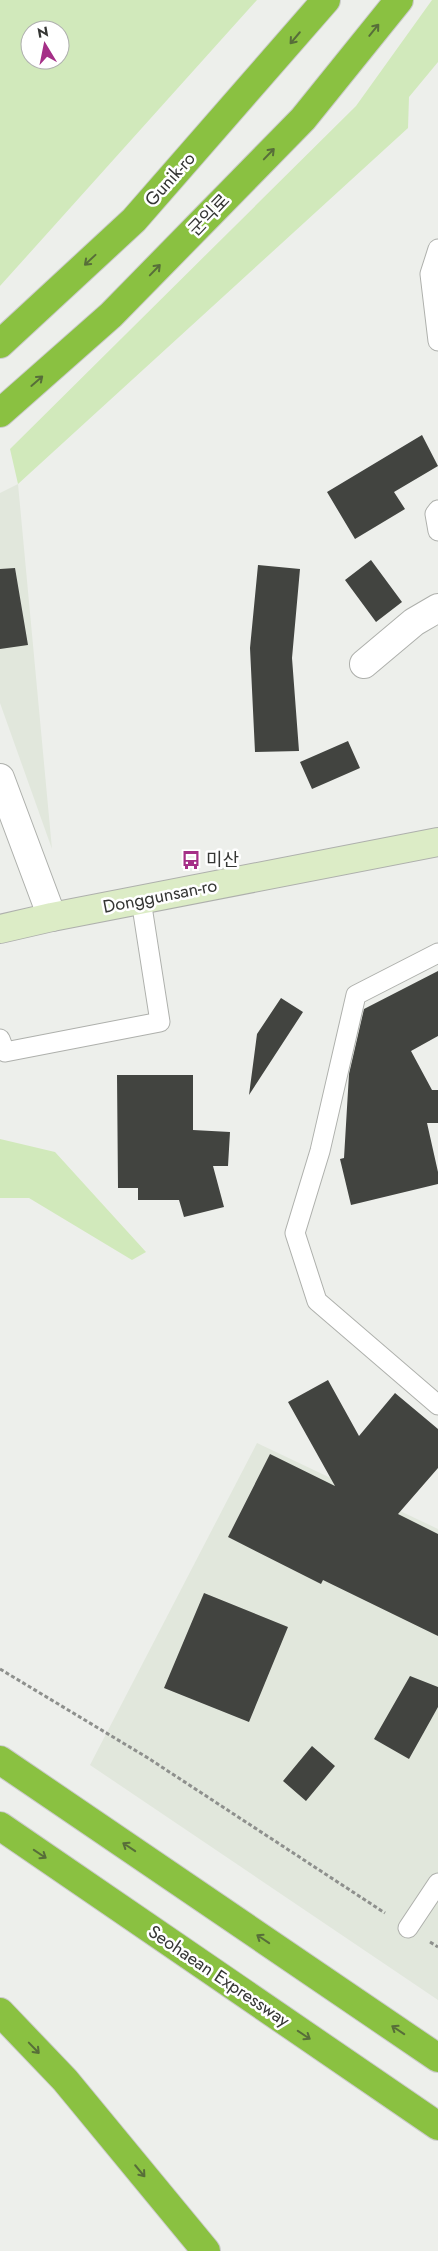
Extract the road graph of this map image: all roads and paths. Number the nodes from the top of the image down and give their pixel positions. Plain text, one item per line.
1 (326, 0) edge
2 (398, 0) edge
3 (438, 249) edge
4 (438, 341) edge
5 (0, 344) edge
6 (0, 413) edge
7 (438, 510) edge
8 (438, 531) edge
9 (438, 608) edge
10 (364, 664) dead end
11 (0, 778) edge
12 (8, 820) edge
13 (438, 842) edge
14 (141, 900) junction
15 (52, 917) junction
16 (0, 929) edge
17 (438, 952) edge
18 (0, 1039) edge
19 (438, 1405) edge
20 (0, 1669) edge
21 (0, 1760) edge
22 (0, 1826) edge
23 (438, 1883) edge
24 (408, 1928) junction
25 (438, 1947) edge
26 (0, 2012) edge
27 (438, 2058) edge
28 (438, 2126) edge
29 (206, 2251) edge

1 -> 5 highway, Gunik-ro
6 -> 2 highway, 군익로
3 - 4 lane
7 - 8 lane
9 - 10 street
11 - 12 street
12 - 15 street
13 - 14 street, Donggunsan-ro
14 - 15 street, Donggunsan-ro
14 - 18 lane
15 - 16 street, Donggunsan-ro
17 - 19 lane
20 - 24 path
27 -> 21 highway
22 -> 28 highway, Seohaean Expressway
23 - 24 lane
24 - 25 path
26 -> 29 highway

